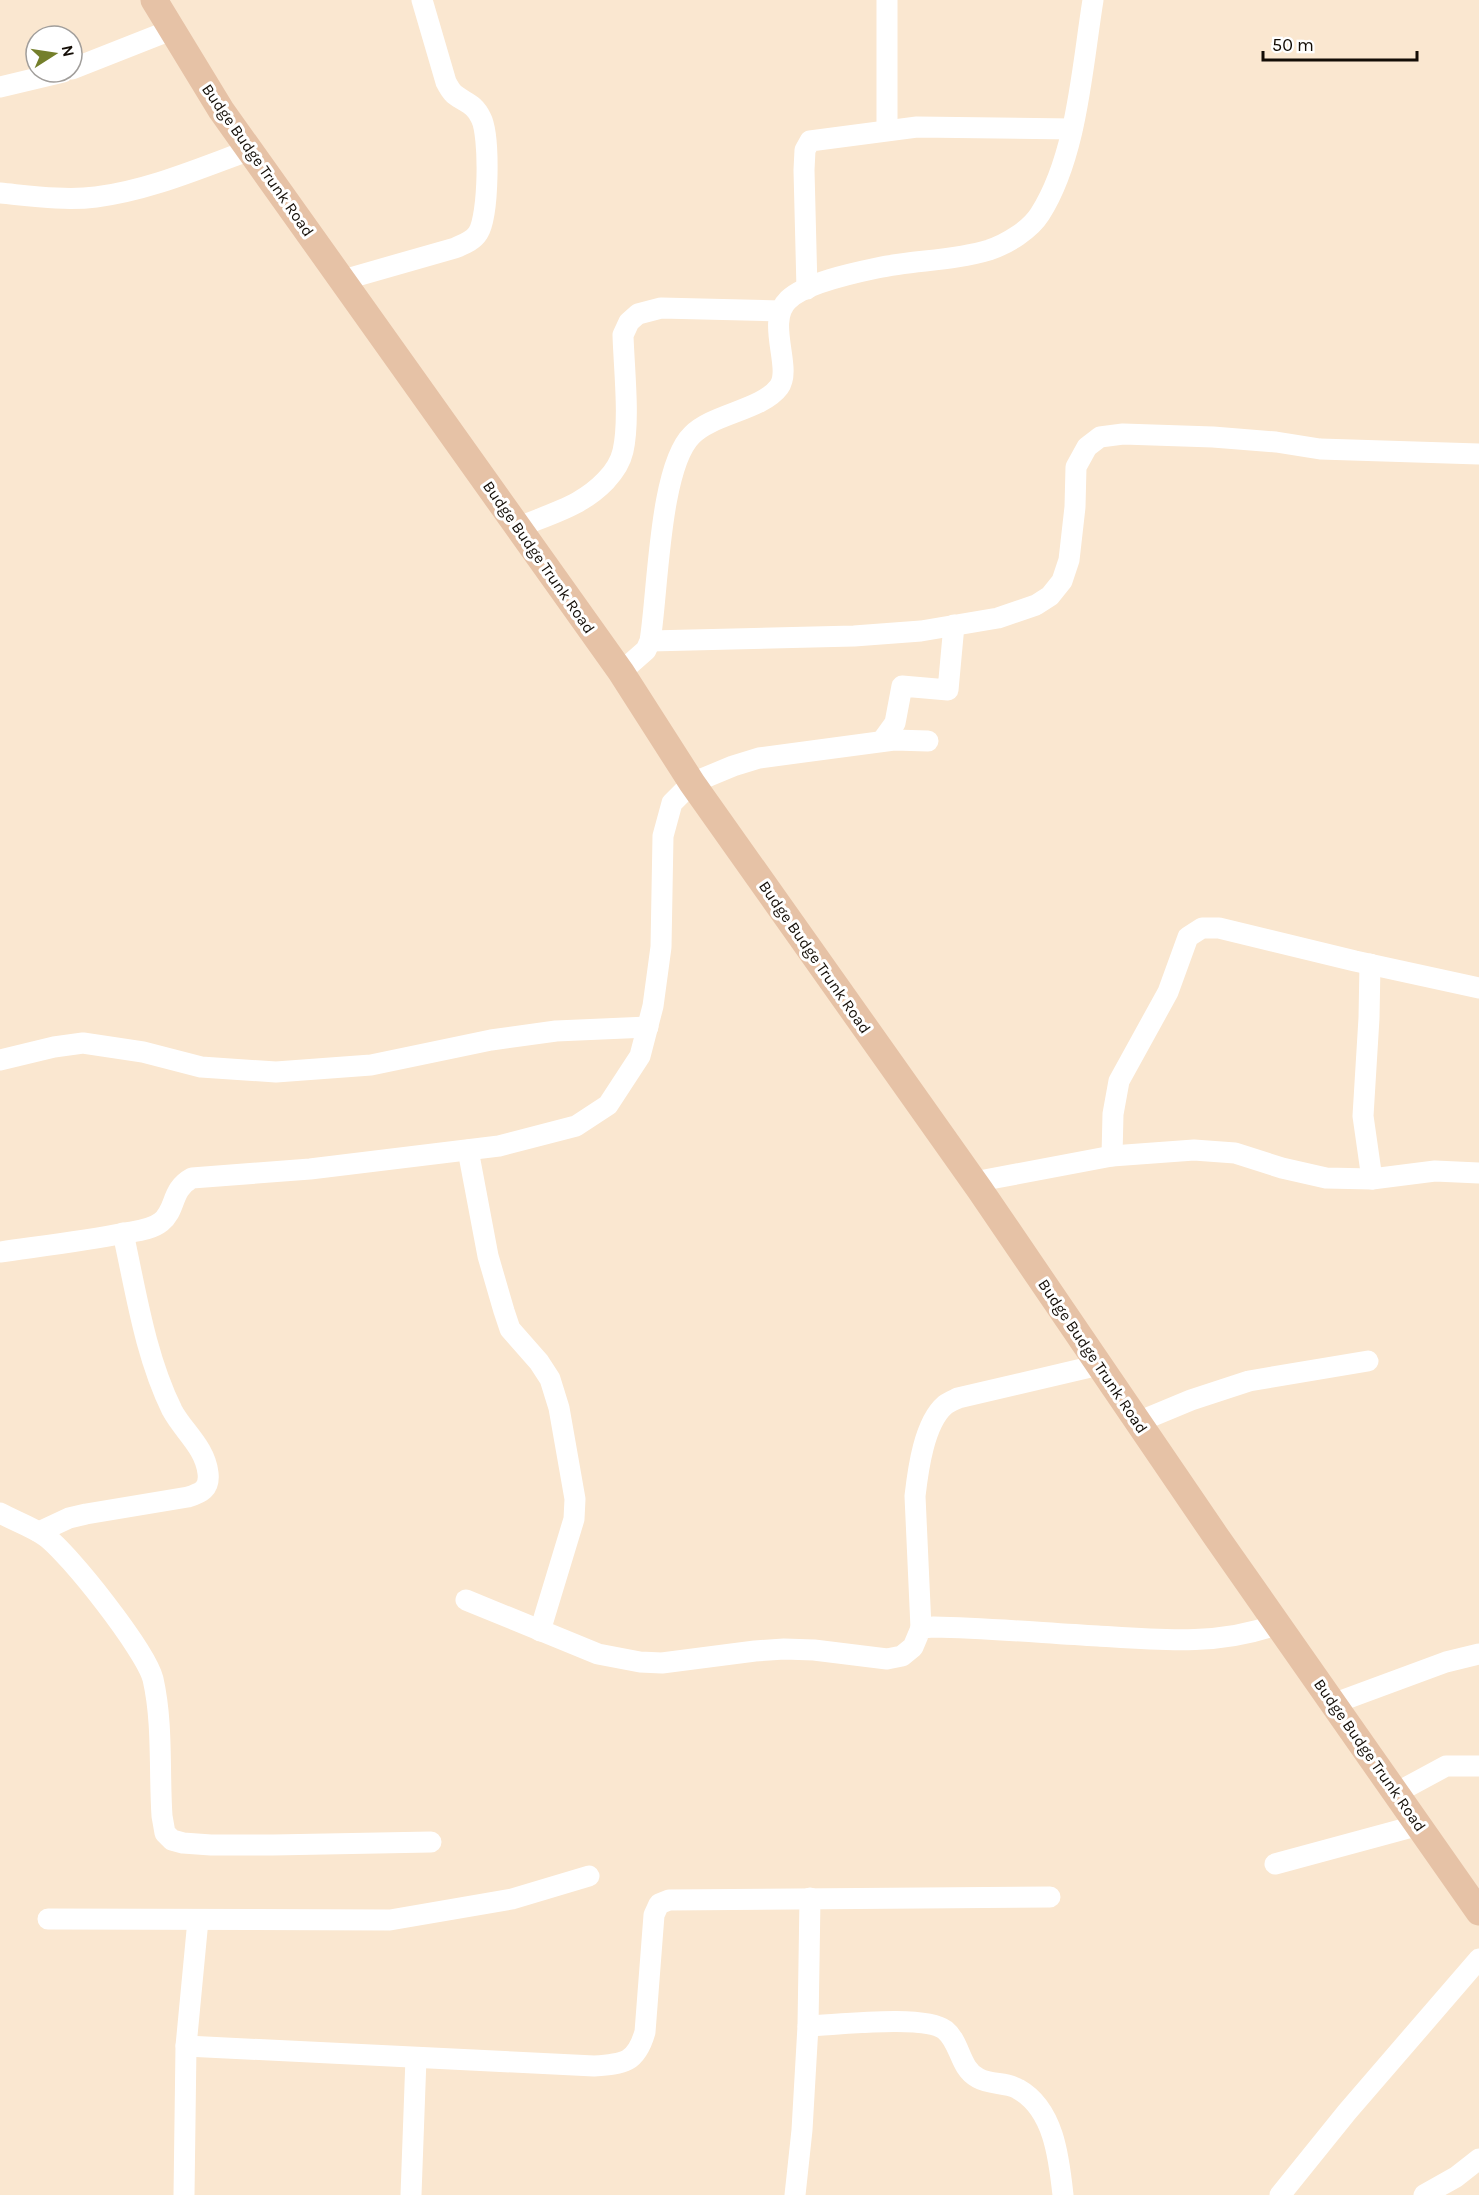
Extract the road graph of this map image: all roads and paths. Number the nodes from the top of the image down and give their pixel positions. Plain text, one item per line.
1 (154, 0) edge
2 (422, 0) edge
3 (887, 0) edge
4 (1093, 0) edge
5 (171, 30) junction
6 (84, 64) edge
7 (24, 81) edge
8 (0, 87) edge
9 (1072, 129) junction
10 (887, 130) junction
11 (250, 150) junction
12 (0, 192) edge
13 (343, 280) junction
14 (807, 289) junction
15 (780, 311) junction
16 (1479, 454) edge
17 (519, 527) junction
18 (954, 626) junction
19 (650, 641) junction
20 (621, 672) junction
21 (882, 741) junction
22 (928, 741) dead end
23 (692, 783) junction
24 (1370, 964) junction
25 (1479, 988) edge
26 (648, 1027) junction
27 (0, 1060) edge
28 (468, 1150) junction
29 (1112, 1156) junction
30 (1479, 1173) edge
31 (1372, 1179) junction
32 (974, 1182) junction
33 (123, 1233) junction
34 (0, 1252) edge
35 (1368, 1361) dead end
36 (1099, 1365) junction
37 (1138, 1422) junction
38 (0, 1514) edge
39 (39, 1532) junction
40 (466, 1600) dead end
41 (1278, 1624) junction
42 (921, 1628) junction
43 (540, 1631) junction
44 (1479, 1653) edge
45 (1335, 1703) junction
46 (1479, 1766) edge
47 (1396, 1793) junction
48 (1419, 1825) junction
49 (431, 1842) dead end
50 (1275, 1864) dead end
51 (589, 1876) dead end
52 (1050, 1897) dead end
53 (810, 1898) junction
54 (1479, 1912) edge
55 (48, 1919) dead end
56 (198, 1920) junction
57 (1479, 1959) edge
58 (808, 2026) junction
59 (186, 2046) junction
60 (416, 2058) junction
61 (1479, 2159) edge
62 (184, 2195) edge
63 (411, 2195) edge
64 (795, 2195) edge
65 (1063, 2195) edge
66 (1280, 2195) edge
67 (1424, 2195) edge

1 - 5 main road, Budge Budge Trunk Road
2 - 13 street
3 - 10 street
4 - 9 street
5 - 6 street
5 - 11 main road, Budge Budge Trunk Road
7 - 8 street
9 - 10 street
9 - 14 street
10 - 14 street
11 - 12 street
11 - 13 main road, Budge Budge Trunk Road
13 - 17 main road, Budge Budge Trunk Road
14 - 15 street
15 - 17 street
15 - 19 street
16 - 18 street
17 - 20 main road, Budge Budge Trunk Road
18 - 19 street
18 - 21 street
19 - 20 street
20 - 23 main road, Budge Budge Trunk Road
21 - 22 street
21 - 23 street
23 - 26 street
23 - 32 main road, Budge Budge Trunk Road
24 - 25 street
24 - 29 street
24 - 31 street
26 - 27 street
26 - 28 street
28 - 33 street
28 - 43 street
29 - 31 street
29 - 32 street
30 - 31 street
32 - 36 main road, Budge Budge Trunk Road
33 - 34 street
33 - 39 street
35 - 37 street
36 - 37 main road, Budge Budge Trunk Road
36 - 42 street
37 - 41 main road, Budge Budge Trunk Road
38 - 39 street
39 - 49 street
40 - 43 street
41 - 42 street
41 - 45 main road, Budge Budge Trunk Road
42 - 43 street
44 - 45 street
45 - 47 main road, Budge Budge Trunk Road
46 - 47 street
47 - 48 main road, Budge Budge Trunk Road
48 - 50 street
48 - 54 main road, Budge Budge Trunk Road
51 - 56 street
52 - 53 street
53 - 58 street
53 - 60 street
55 - 56 street
56 - 59 street
57 - 66 street
58 - 64 street
58 - 65 street
59 - 60 street
59 - 62 street
60 - 63 street
61 - 67 street

